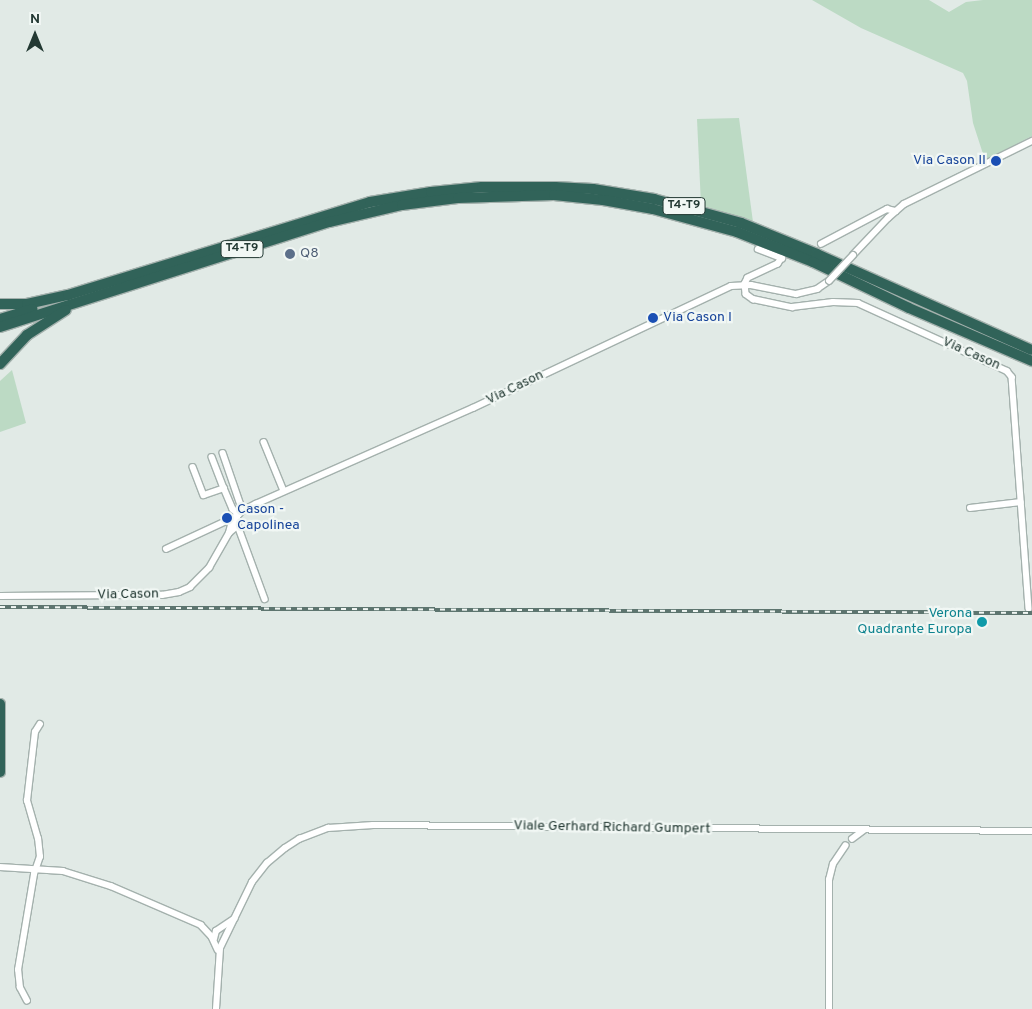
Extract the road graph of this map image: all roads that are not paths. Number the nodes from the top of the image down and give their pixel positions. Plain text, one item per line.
1 (1032, 141) edge
2 (896, 211) junction
3 (821, 244) dead end
4 (758, 249) dead end
5 (745, 284) junction
6 (68, 295) junction
7 (84, 300) junction
8 (0, 304) edge
9 (0, 319) edge
10 (0, 327) edge
11 (1032, 350) edge
12 (1032, 361) edge
13 (0, 364) edge
14 (264, 442) dead end
15 (223, 453) dead end
16 (212, 458) dead end
17 (193, 467) dead end
18 (224, 488) junction
19 (284, 491) junction
20 (1021, 502) junction
21 (970, 508) dead end
22 (239, 517) junction
23 (230, 524) junction
24 (218, 526) junction
25 (228, 534) junction
26 (166, 548) dead end
27 (3, 596) edge
28 (265, 599) dead end
29 (1029, 608) dead end
30 (0, 704) edge
31 (40, 724) dead end
32 (0, 772) edge
33 (864, 830) junction
34 (1032, 831) edge
35 (852, 839) dead end
36 (845, 846) dead end
37 (0, 867) edge
38 (36, 869) junction
39 (230, 926) junction
40 (215, 941) junction
41 (219, 954) junction
42 (27, 1000) dead end
43 (218, 1009) edge
44 (829, 1009) edge

1 - 2 street, Via Cason
2 - 3 street, Via Cason
2 - 5 street, Via Cason, bridge
4 - 5 street, Via Cason
5 - 19 street, Via Cason
5 - 20 street, Via Cason
6 - 8 highway
6 - 9 highway, T4-T9
6 - 11 highway, T4-T9
7 - 10 highway, T4-T9
7 - 12 highway, T4-T9
7 - 13 highway
14 - 19 street
15 - 22 street
16 - 18 street
17 - 18 street
18 - 22 street
19 - 22 street, Via Cason
20 - 21 street
20 - 29 street, Via Cason
22 - 23 street, Via Cason
22 - 24 street, Via Cason
22 - 25 street, Via Cason
22 - 28 street
23 - 24 street, Via Cason
23 - 25 street, Via Cason
24 - 25 street
24 - 26 street, Via Cason
25 - 27 street, Via Cason
30 - 32 highway
31 - 38 street
33 - 34 street, Viale Gerhard Richard Gumpert
33 - 35 street
33 - 39 street, Viale Gerhard Richard Gumpert
36 - 44 street
37 - 38 street
38 - 40 street
38 - 42 street
39 - 40 street
39 - 41 street
40 - 41 street
41 - 43 street

